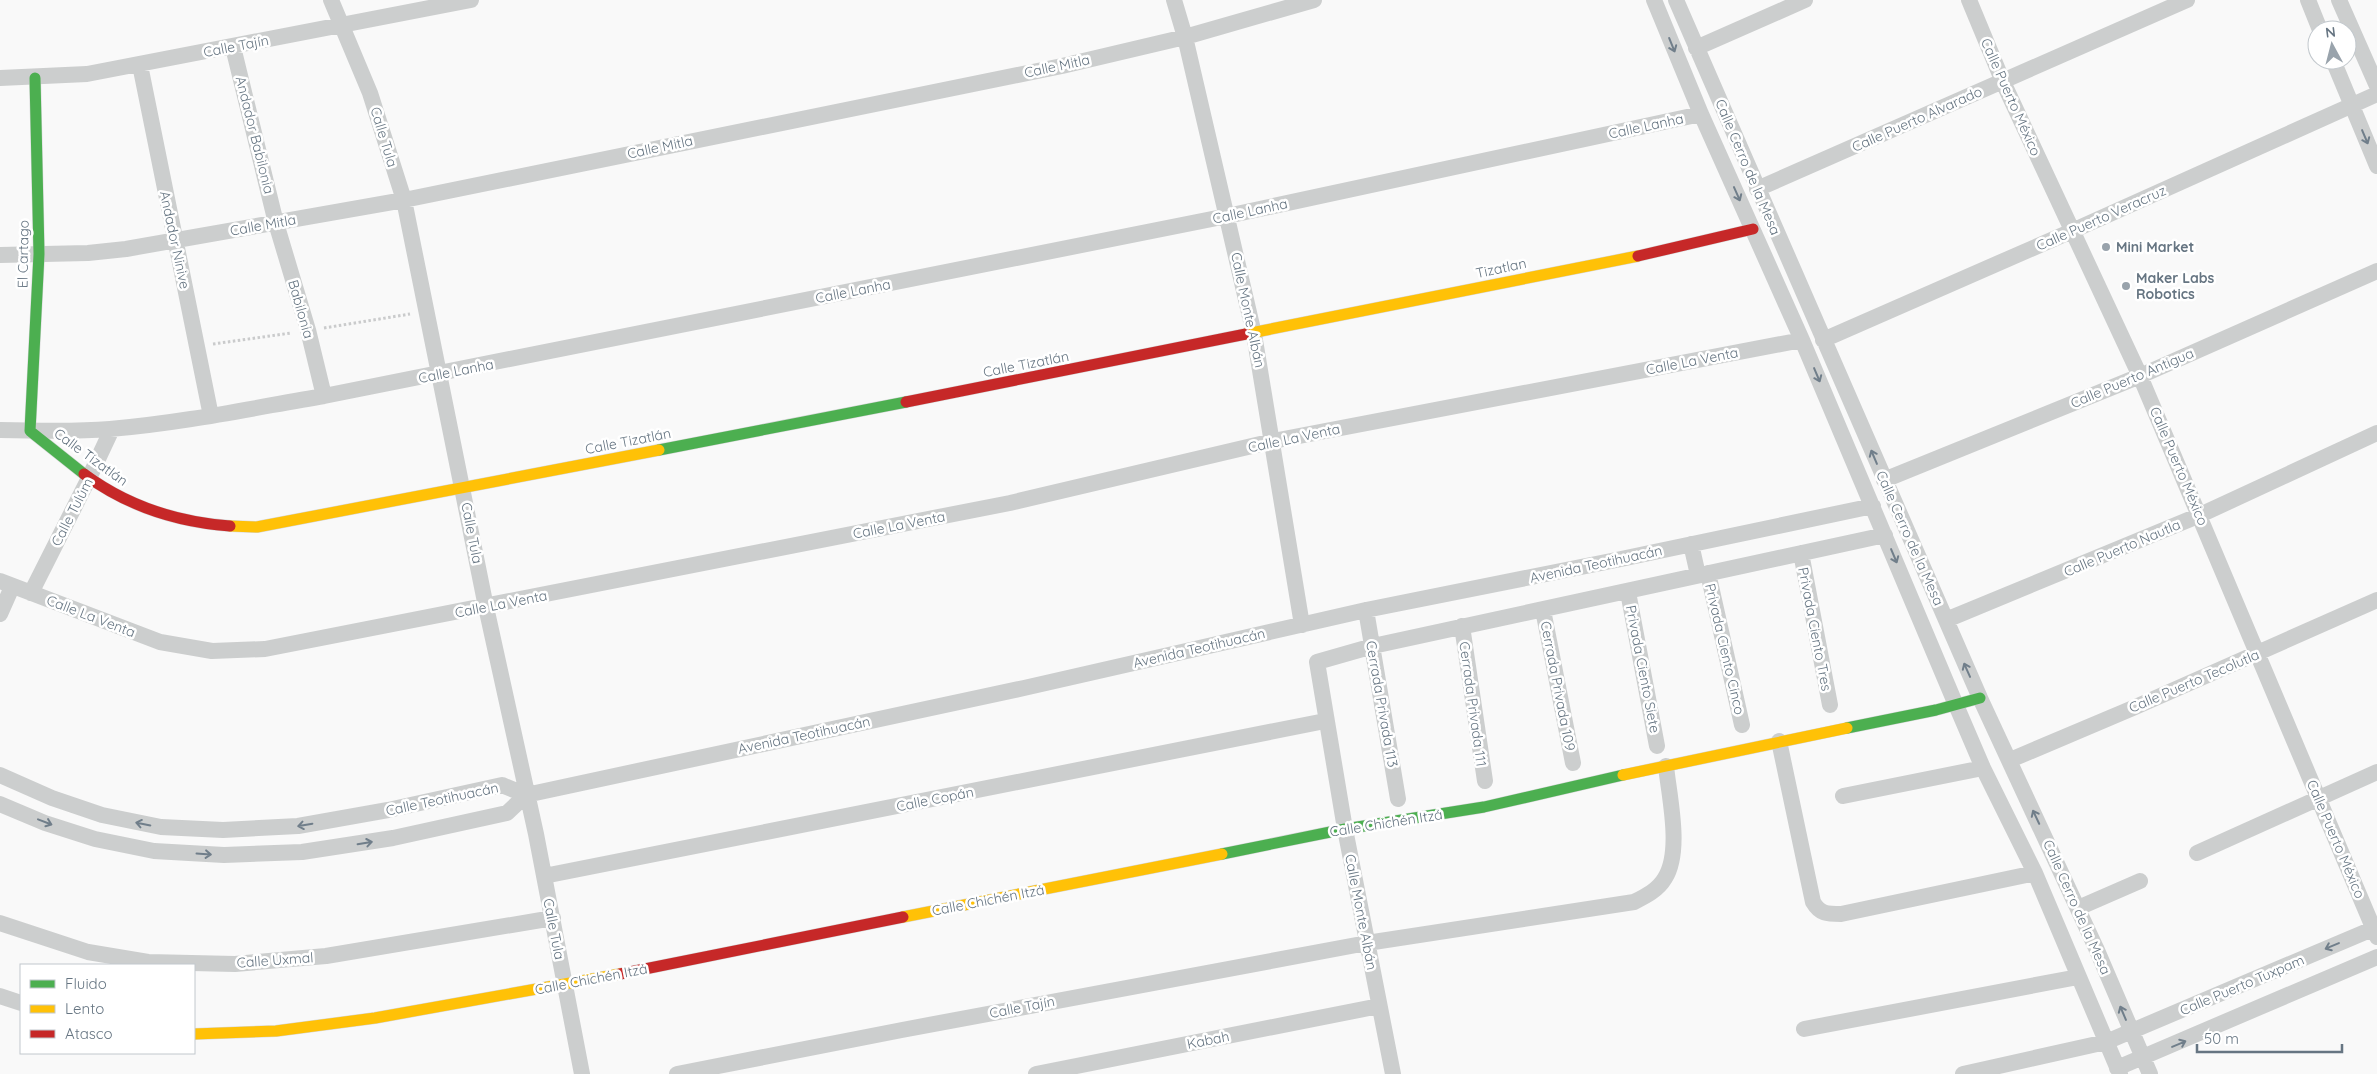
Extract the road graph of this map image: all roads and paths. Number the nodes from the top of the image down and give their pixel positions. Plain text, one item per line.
1 (331, 0) edge
2 (471, 0) edge
3 (1174, 0) edge
4 (1314, 0) edge
5 (1654, 0) edge
6 (1676, 0) edge
7 (1805, 0) edge
8 (1969, 0) edge
9 (2187, 0) edge
10 (2308, 0) edge
11 (2339, 0) edge
12 (2316, 20) edge
13 (343, 24) junction
14 (1185, 37) junction
15 (234, 47) junction
16 (1696, 48) junction
17 (140, 65) junction
18 (2337, 70) edge
19 (0, 78) edge
20 (35, 78) junction
21 (2002, 82) junction
22 (2377, 86) edge
23 (2377, 94) edge
24 (2352, 104) junction
25 (1701, 114) junction
26 (2377, 166) edge
27 (1757, 189) junction
28 (404, 200) junction
29 (1227, 216) junction
30 (276, 223) junction
31 (1752, 228) junction
32 (2072, 232) junction
33 (175, 242) junction
34 (39, 254) junction
35 (0, 255) edge
36 (2377, 271) edge
37 (1254, 334) junction
38 (1802, 340) junction
39 (1823, 340) junction
40 (439, 374) junction
41 (2140, 376) junction
42 (324, 396) junction
43 (211, 416) junction
44 (112, 429) junction
45 (0, 430) edge
46 (30, 431) junction
47 (2377, 433) edge
48 (1273, 441) junction
49 (90, 478) junction
50 (1884, 480) junction
51 (463, 489) junction
52 (1874, 506) junction
53 (2200, 515) junction
54 (1885, 535) junction
55 (1691, 544) junction
56 (1801, 553) junction
57 (1703, 574) junction
58 (6, 584) edge
59 (1628, 592) junction
60 (31, 593) junction
61 (2377, 600) edge
62 (486, 606) junction
63 (1366, 610) junction
64 (1543, 610) junction
65 (0, 614) edge
66 (1946, 620) junction
67 (1302, 624) junction
68 (1462, 626) junction
69 (1373, 646) junction
70 (2258, 654) junction
71 (1980, 698) junction
72 (1830, 705) dead end
73 (1956, 705) junction
74 (1325, 721) junction
75 (1742, 725) dead end
76 (1779, 740) junction
77 (1657, 746) dead end
78 (2010, 760) junction
79 (1572, 763) dead end
80 (1666, 766) junction
81 (1984, 768) junction
82 (2377, 772) edge
83 (0, 775) edge
84 (1485, 781) dead end
85 (526, 795) junction
86 (1843, 796) dead end
87 (2318, 798) junction
88 (1398, 799) dead end
89 (0, 804) edge
90 (1345, 829) junction
91 (223, 830) junction
92 (2197, 853) dead end
93 (224, 856) junction
94 (2035, 873) junction
95 (544, 876) junction
96 (2140, 881) dead end
97 (2078, 908) junction
98 (553, 918) junction
99 (0, 923) edge
100 (2376, 931) edge
101 (1368, 943) junction
102 (2377, 957) edge
103 (2078, 977) junction
104 (565, 985) junction
105 (0, 996) edge
106 (20, 1003) edge
107 (1379, 1006) junction
108 (1804, 1029) dead end
109 (2131, 1033) junction
110 (195, 1034) edge
111 (2106, 1042) junction
112 (2143, 1058) junction
113 (2026, 1068) edge
114 (2119, 1071) edge
115 (582, 1074) edge
116 (677, 1074) edge
117 (1036, 1074) edge
118 (1393, 1074) edge
119 (1963, 1074) edge
120 (2150, 1074) edge

1 - 13 street, Calle Tula
2 - 13 street, Calle Tajín
3 - 14 street, Calle Monte Albán
4 - 14 street, Calle Mitla
5 -> 25 street, Calle Cerro de la Mesa
6 - 16 street, Calle Cerro de la Mesa
7 - 16 street
8 - 21 street, Calle Puerto México
9 - 21 street, Calle Puerto Alvarado
10 - 12 street
11 - 22 street
13 - 15 street, Calle Tajín
13 - 28 street, Calle Tula
14 - 28 street, Calle Mitla
14 - 29 street, Calle Monte Albán
15 - 17 street, Calle Tajín
15 - 30 street, Andador Babilonia
16 - 27 street, Calle Cerro de la Mesa
17 - 20 street, Calle Tajín
17 - 33 street, Andador Ninive
18 - 24 street
19 - 20 street, Calle Tajín
20 - 34 street, El Cartago
21 - 27 street, Calle Puerto Alvarado
21 - 32 street, Calle Puerto México
23 - 24 street, Calle Puerto Veracruz
24 -> 26 street
24 - 32 street, Calle Puerto Veracruz
25 - 29 street, Calle Lanha
25 -> 31 street, Calle Cerro de la Mesa
27 - 39 street, Calle Cerro de la Mesa
28 - 30 street, Calle Mitla
28 - 40 street, Calle Tula
29 - 37 street, Calle Monte Albán
29 - 40 street, Calle Lanha
30 - 33 street, Calle Mitla
30 - 42 street, Babilonia
31 - 37 street, Tizatlan
31 - 38 street, Calle Cerro de la Mesa
32 - 39 street, Calle Puerto Veracruz
32 - 41 street, Calle Puerto México
33 - 34 street, Calle Mitla
33 - 43 street, Andador Ninive
34 - 35 street, Calle Mitla
34 - 46 street, El Cartago
36 - 41 street, Calle Puerto Antigua
37 - 48 street, Calle Monte Albán
37 - 51 street, Calle Tizatlán
38 - 48 street, Calle La Venta
38 -> 52 street, Calle Cerro de la Mesa
50 -> 39 street, Calle Cerro de la Mesa
40 - 42 street, Calle Lanha
40 - 51 street, Calle Tula
41 - 50 street, Calle Puerto Antigua
41 - 53 street, Calle Puerto México
42 - 43 street, Calle Lanha
43 - 44 street, Calle Lanha
44 - 46 street, Calle Lanha
44 - 49 street, Calle Tulúm
45 - 46 street, Calle Lanha
46 - 49 street, Calle Tizatlán
47 - 53 street, Calle Puerto Nautla
48 - 62 street, Calle La Venta
48 - 67 street, Calle Monte Albán
49 - 51 street, Calle Tizatlán
49 - 60 street, Calle Tulúm
50 - 66 street, Calle Cerro de la Mesa
51 - 62 street, Calle Tula
52 - 54 street, Calle Cerro de la Mesa
52 - 55 street, Avenida Teotihuacán
53 - 66 street, Calle Puerto Nautla
53 - 70 street, Calle Puerto México
54 - 56 street
54 -> 73 street, Calle Cerro de la Mesa
55 - 57 street, Privada Ciento Cinco
55 - 63 street, Avenida Teotihuacán
56 - 57 street
56 - 72 street, Privada Ciento Tres
57 - 59 street
57 - 75 street, Privada Ciento Cinco
58 - 60 street, Calle La Venta
58 - 65 street
59 - 64 street
59 - 77 street, Privada Ciento Siete
60 - 62 street, Calle La Venta
61 - 70 street, Calle Puerto Tecolutla
62 - 85 street, Calle Tula
63 - 67 street, Avenida Teotihuacán
63 - 69 street, Cerrada Privada 113
64 - 68 street
64 - 79 street, Cerrada Privada 109
71 -> 66 street, Calle Cerro de la Mesa
67 - 85 street, Avenida Teotihuacán
68 - 69 street
68 - 84 street, Cerrada Privada 111
69 - 74 street, Calle Monte Albán
69 - 88 street, Cerrada Privada 113
70 - 78 street, Calle Puerto Tecolutla
70 - 87 street, Calle Puerto México
71 - 73 street, Calle Chichén Itzá
71 - 78 street, Calle Cerro de la Mesa
73 - 76 street, Calle Chichén Itzá
73 - 81 street, Calle Cerro de la Mesa
74 - 90 street, Calle Monte Albán
74 - 95 street, Calle Copán
76 - 80 street, Calle Chichén Itzá
76 - 94 street
97 -> 78 street, Calle Cerro de la Mesa
80 - 90 street, Calle Chichén Itzá
80 - 101 street, Calle Tajín
81 - 86 street
81 - 94 street, Calle Cerro de la Mesa
82 - 87 street
91 -> 83 street, Calle Teotihuacán
85 -> 91 street, Calle Teotihuacán
93 -> 85 street, Calle Teotihuacán
85 - 95 street, Calle Tula
87 - 92 street
87 - 100 street, Calle Puerto México
89 -> 93 street, Calle Teotihuacán
90 - 101 street, Calle Monte Albán
90 - 104 street, Calle Chichén Itzá
91 - 93 street
94 - 103 street, Calle Cerro de la Mesa
95 - 98 street, Calle Tula
96 - 97 street
109 -> 97 street, Calle Cerro de la Mesa
98 - 99 street, Calle Uxmal
98 - 104 street, Calle Tula
100 -> 109 street, Calle Puerto Tuxpam
101 - 107 street, Calle Monte Albán
101 - 116 street, Calle Tajín
112 -> 102 street, Calle Puerto Tuxpam
103 - 108 street
103 - 111 street, Calle Cerro de la Mesa
104 - 110 street, Calle Chichén Itzá
104 - 115 street, Calle Tula
105 - 106 street
107 - 117 street, Kabah
107 - 118 street, Calle Monte Albán
109 - 111 street, Calle Puerto Tuxpam
109 - 112 street, Calle Cerro de la Mesa
111 - 113 street, Calle Puerto Tuxpam
111 - 114 street, Calle Cerro de la Mesa
112 - 114 street, Calle Puerto Tuxpam
112 - 120 street, Calle Cerro de la Mesa
113 - 119 street, Calle Puerto Tuxpam

